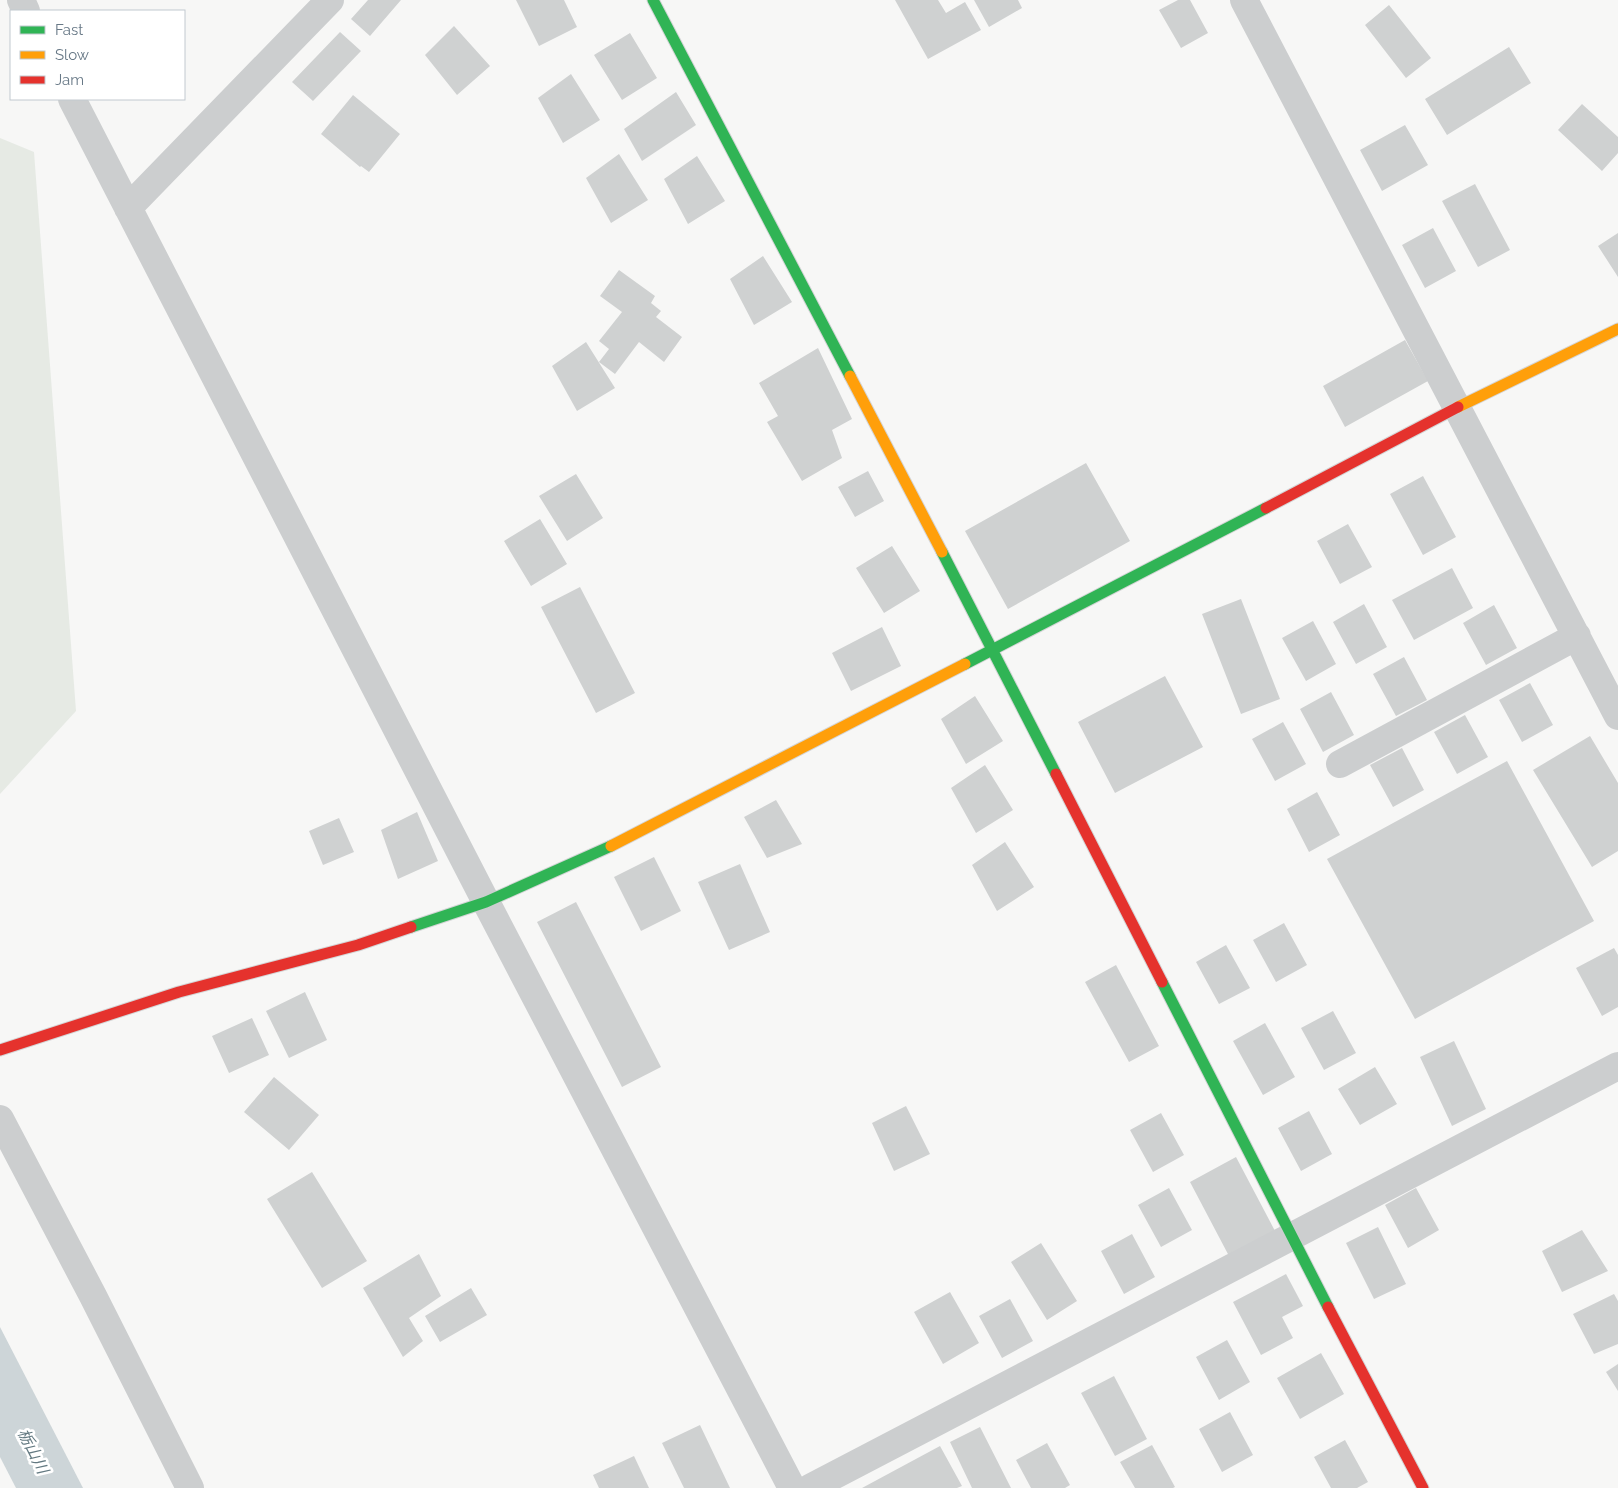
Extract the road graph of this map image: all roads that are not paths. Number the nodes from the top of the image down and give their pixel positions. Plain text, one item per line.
1 (330, 0) edge
2 (653, 0) edge
3 (1244, 0) edge
4 (73, 100) edge
5 (128, 208) junction
6 (1618, 329) edge
7 (1457, 408) junction
8 (1577, 636) junction
9 (993, 650) junction
10 (1618, 716) edge
11 (1340, 764) dead end
12 (486, 902) junction
13 (0, 1050) edge
14 (1618, 1066) edge
15 (0, 1120) edge
16 (1292, 1237) junction
17 (190, 1488) edge
18 (792, 1488) edge
19 (810, 1488) edge
20 (1423, 1488) edge

1 - 5 street
2 - 9 street
3 - 7 street
4 - 5 street
5 - 12 street
6 - 7 street
7 - 8 street
7 - 9 street
8 - 10 street
8 - 11 street
9 - 12 street
9 - 16 street
12 - 13 street
12 - 18 street
14 - 16 street
15 - 17 street
16 - 19 street
16 - 20 street

